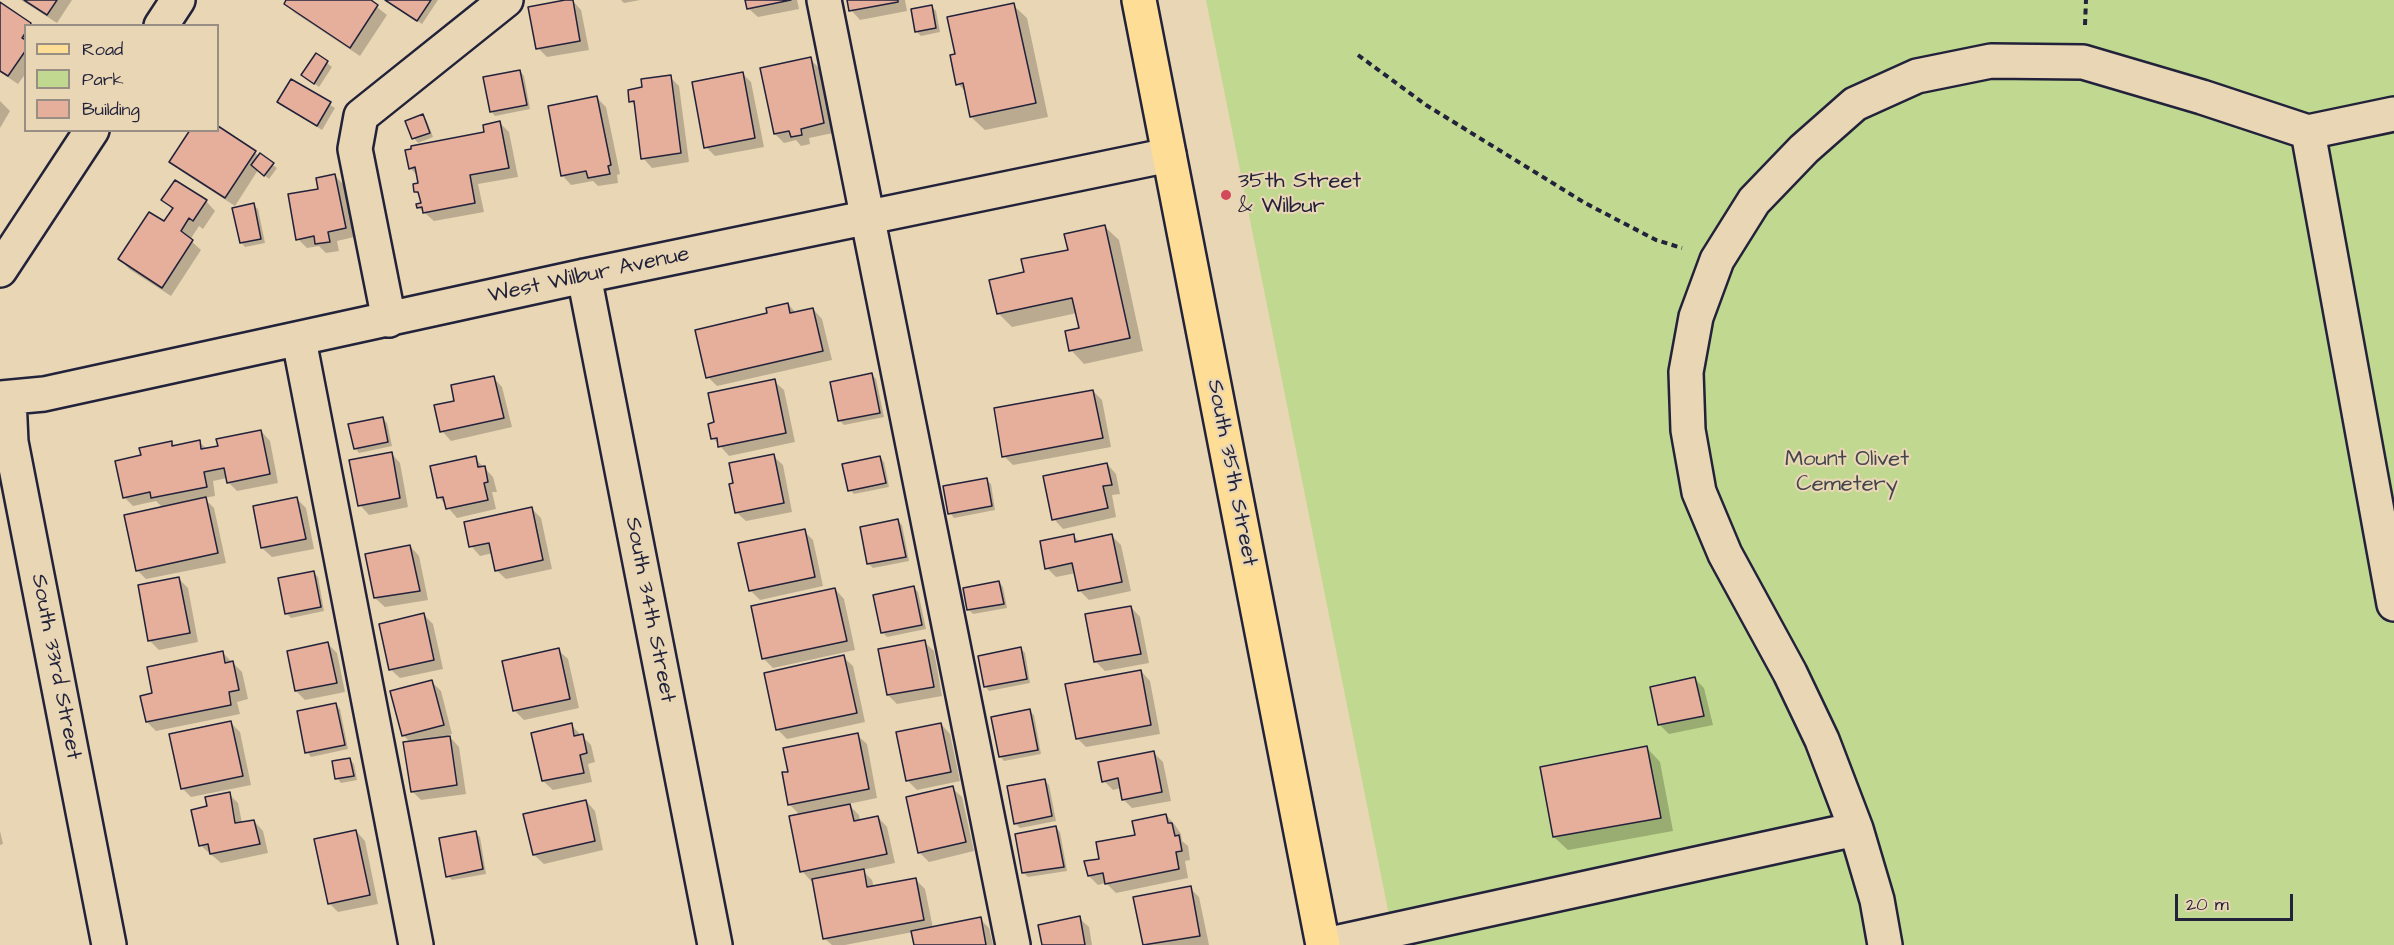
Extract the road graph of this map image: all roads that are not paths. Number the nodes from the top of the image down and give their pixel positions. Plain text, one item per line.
1 (178, 0) edge
2 (506, 0) edge
3 (824, 0) edge
4 (1139, 0) edge
5 (162, 24) edge
6 (2394, 114) edge
7 (91, 132) edge
8 (2308, 132) junction
9 (1169, 155) junction
10 (866, 217) junction
11 (0, 270) edge
12 (584, 276) junction
13 (389, 320) junction
14 (299, 340) junction
15 (5, 398) edge
16 (2394, 604) edge
17 (1856, 829) junction
18 (109, 945) edge
19 (416, 945) edge
20 (715, 945) edge
21 (1013, 945) edge
22 (1324, 945) edge
23 (1885, 945) edge

1 - 5 street
2 - 13 street
3 - 10 street
4 - 9 main road, South 35th Street
6 - 8 street
7 - 11 street
8 - 16 street
8 - 17 street
9 - 10 street, West Wilbur Avenue
9 - 22 main road, South 35th Street
10 - 12 street, West Wilbur Avenue
10 - 21 street
12 - 13 street, West Wilbur Avenue
12 - 20 street, South 34th Street
13 - 14 street, West Wilbur Avenue
14 - 15 street, West Wilbur Avenue
14 - 19 street
15 - 18 street, South 33rd Street
17 - 22 street
17 - 23 street

